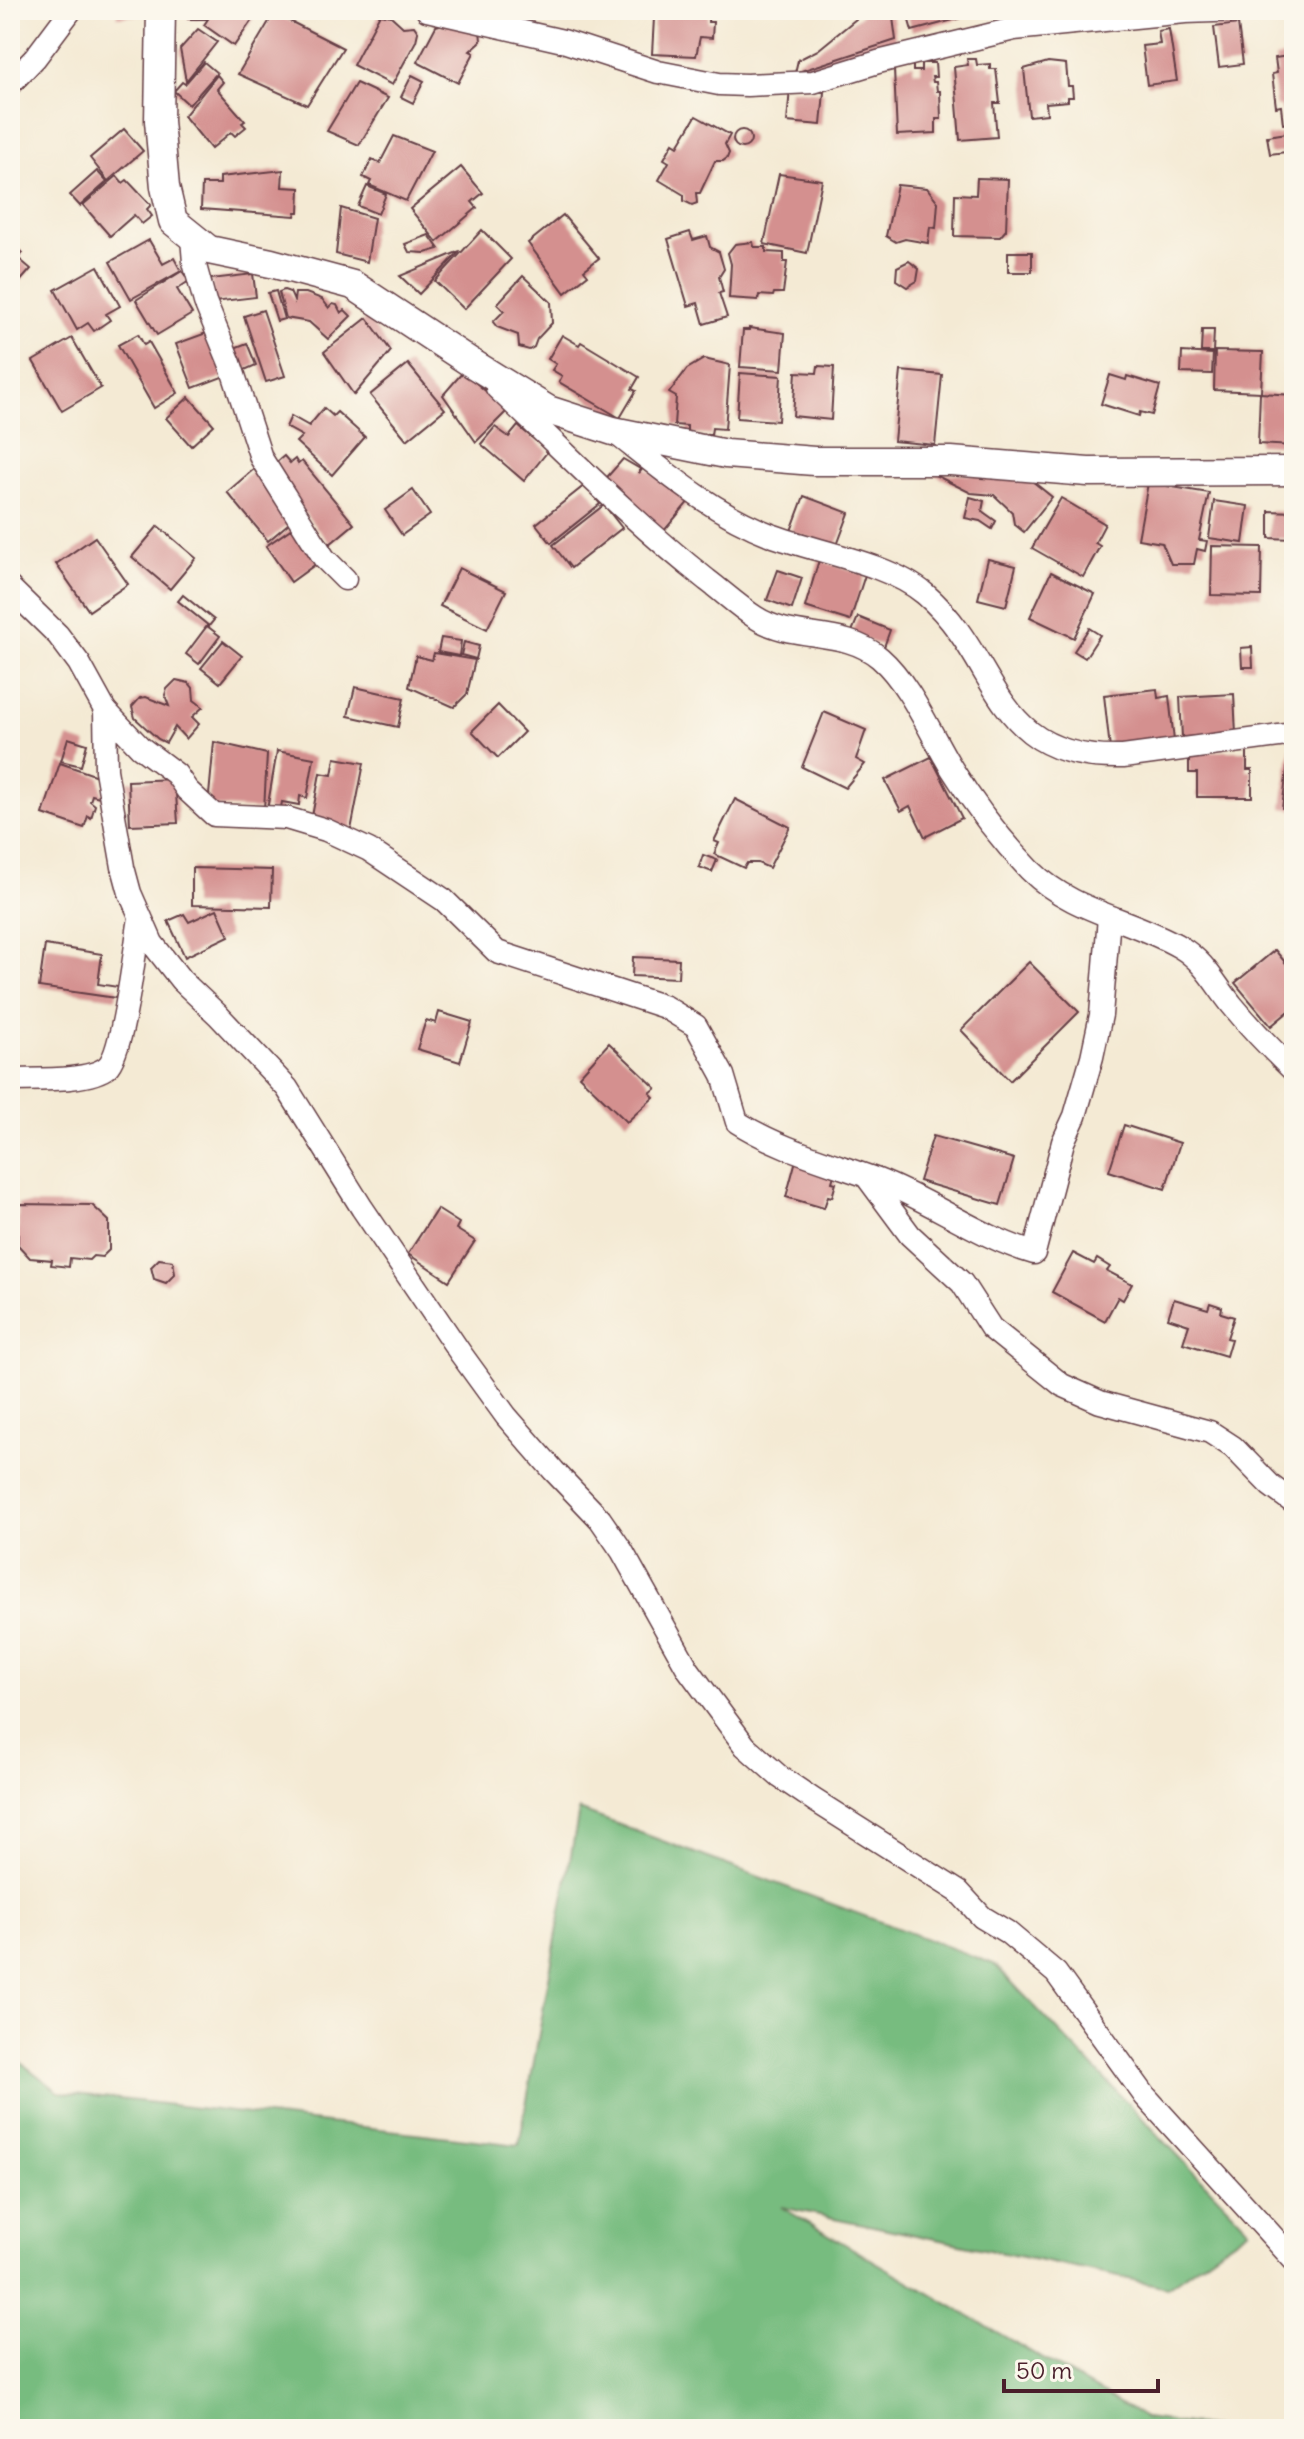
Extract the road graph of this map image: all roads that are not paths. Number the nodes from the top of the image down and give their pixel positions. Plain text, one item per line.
1 (71, 10) edge
2 (161, 10) edge
3 (427, 10) edge
4 (1242, 10) edge
5 (1188, 11) edge
6 (10, 84) edge
7 (192, 238) junction
8 (470, 362) junction
9 (613, 431) junction
10 (1294, 471) edge
11 (345, 579) dead end
12 (10, 588) edge
13 (105, 710) junction
14 (1294, 734) edge
15 (1109, 917) junction
16 (140, 918) junction
17 (1294, 1071) edge
18 (10, 1080) edge
19 (866, 1176) junction
20 (1294, 1503) edge
21 (1294, 2260) edge

1 - 6 street
2 - 7 main road
3 - 5 street
4 - 5 street
7 - 8 main road
7 - 11 street
8 - 9 main road
8 - 15 street
9 - 10 main road
9 - 14 street
12 - 13 street
13 - 16 street
13 - 19 street
15 - 17 street
15 - 19 street
16 - 18 street
16 - 21 street
19 - 20 street

